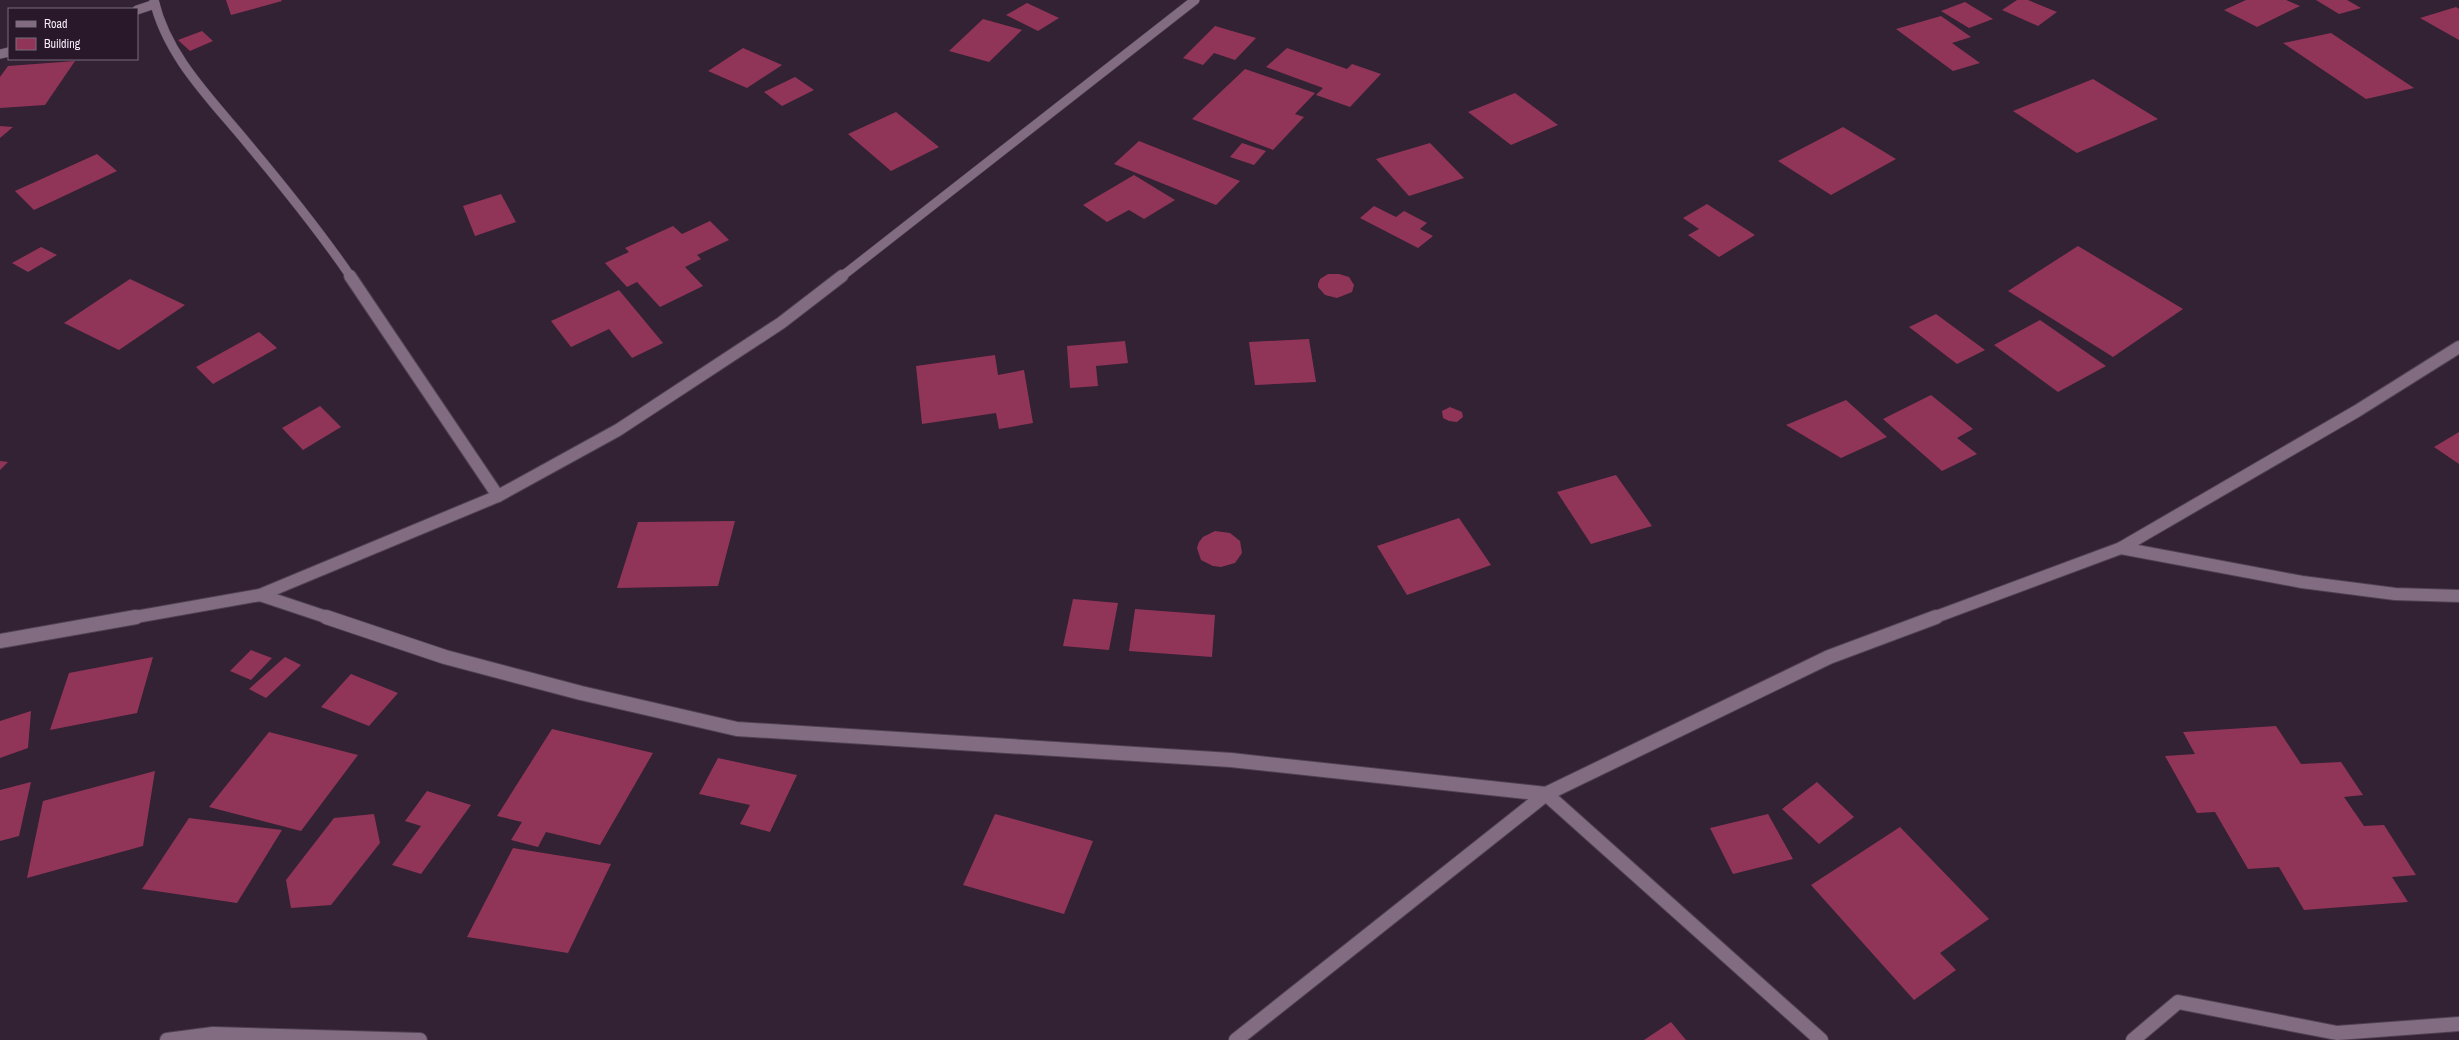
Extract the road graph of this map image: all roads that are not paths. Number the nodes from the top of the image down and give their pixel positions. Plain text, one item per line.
1 (1195, 0) edge
2 (155, 2) edge
3 (138, 10) edge
4 (2459, 347) edge
5 (498, 496) junction
6 (2121, 548) junction
7 (260, 595) junction
8 (2459, 596) edge
9 (0, 641) edge
10 (1546, 794) junction
11 (2459, 1024) edge
12 (167, 1040) edge
13 (420, 1040) edge
14 (1236, 1040) edge
15 (1821, 1040) edge
16 (2133, 1040) edge

1 - 5 street
2 - 3 street
2 - 5 street
4 - 6 street
5 - 7 street
6 - 8 street
6 - 10 street
7 - 9 street
7 - 10 street
10 - 14 street
10 - 15 street
11 - 16 street
12 - 13 street

